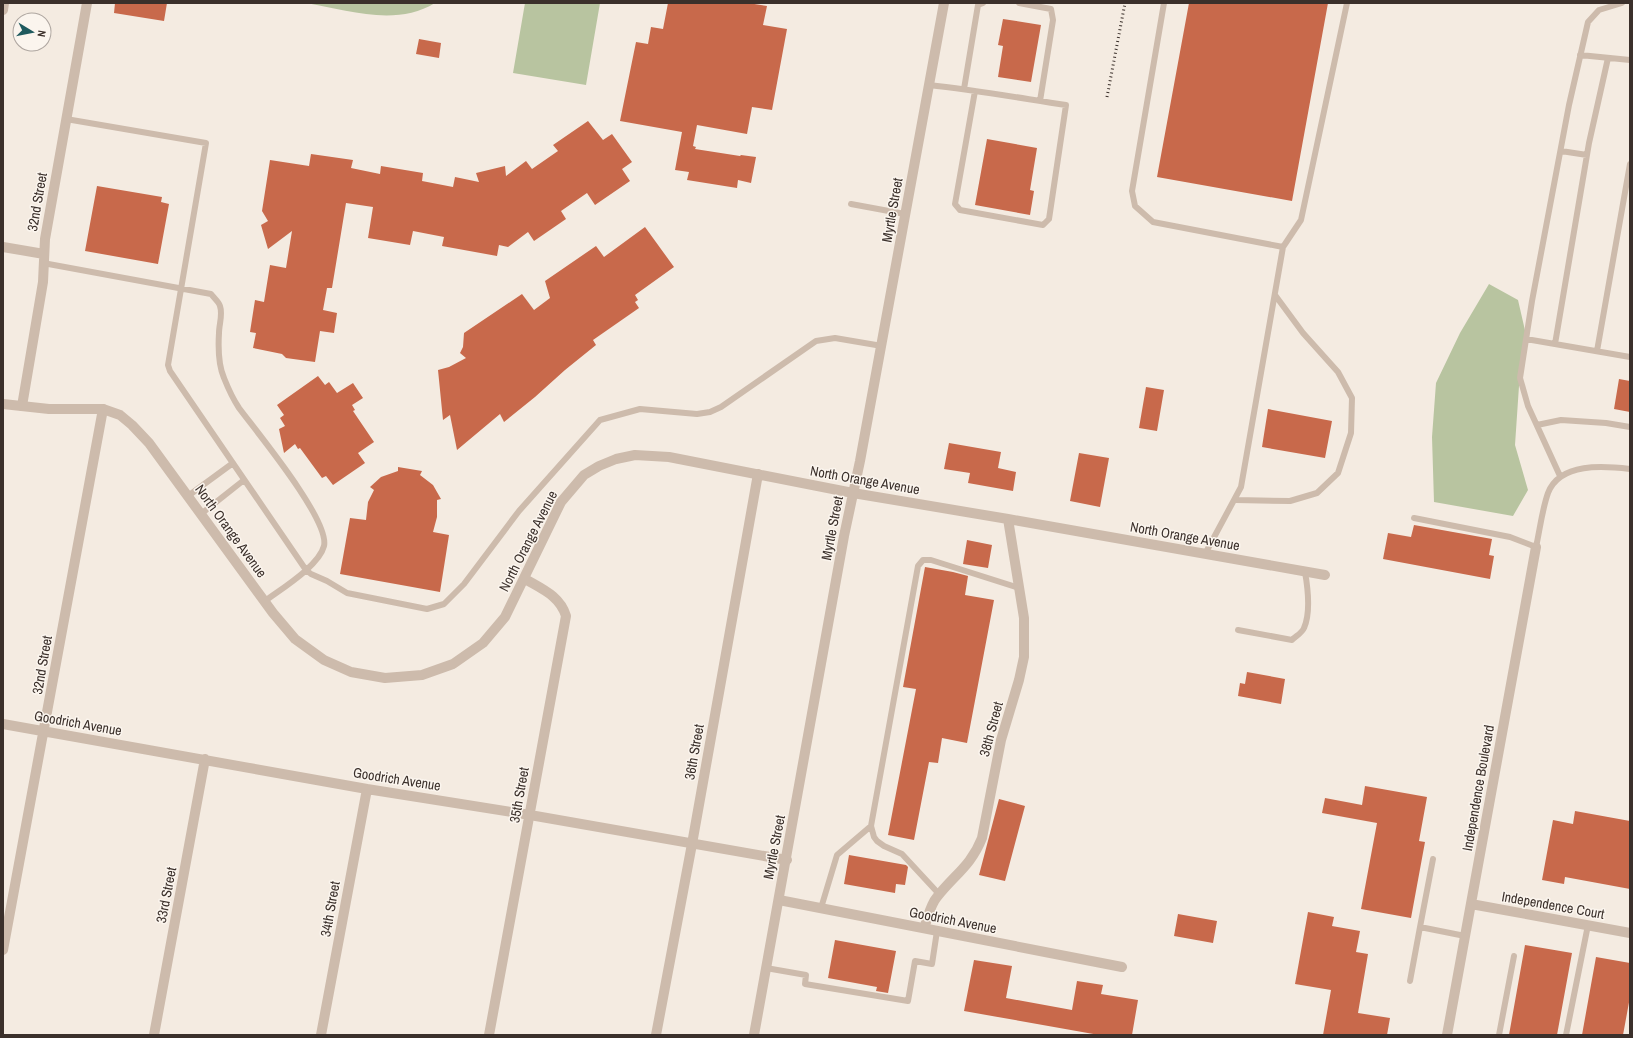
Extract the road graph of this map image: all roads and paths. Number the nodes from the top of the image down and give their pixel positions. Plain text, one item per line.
1 (4, 3) edge
2 (87, 3) edge
3 (944, 3) edge
4 (983, 3) edge
5 (1019, 3) edge
6 (1164, 3) edge
7 (1347, 3) edge
8 (1622, 3) edge
9 (3, 10) edge
10 (1580, 55) junction
11 (1608, 58) junction
12 (1630, 60) edge
13 (929, 85) junction
14 (964, 89) junction
15 (975, 91) junction
16 (1040, 101) junction
17 (66, 118) junction
18 (1560, 151) junction
19 (1587, 155) junction
20 (1630, 164) edge
21 (851, 204) dead end
22 (905, 214) junction
23 (1283, 247) junction
24 (3, 248) edge
25 (44, 259) junction
26 (182, 288) junction
27 (1275, 295) junction
28 (1526, 339) junction
29 (1555, 344) junction
30 (882, 346) junction
31 (1597, 351) junction
32 (1630, 357) edge
33 (3, 404) edge
34 (22, 406) junction
35 (103, 409) junction
36 (1537, 425) junction
37 (1630, 428) edge
38 (233, 463) junction
39 (1630, 469) edge
40 (758, 474) junction
41 (1560, 476) junction
42 (244, 480) junction
43 (853, 493) junction
44 (188, 496) junction
45 (1236, 500) junction
46 (201, 514) junction
47 (1008, 518) junction
48 (1414, 518) dead end
49 (1536, 547) junction
50 (1205, 554) junction
51 (306, 570) junction
52 (1305, 572) junction
53 (1325, 575) dead end
54 (525, 579) junction
55 (1019, 588) junction
56 (265, 601) junction
57 (1238, 630) dead end
58 (3, 724) edge
59 (44, 731) junction
60 (205, 760) junction
61 (367, 789) junction
62 (530, 815) junction
63 (871, 826) junction
64 (692, 844) junction
65 (1433, 859) dead end
66 (787, 860) junction
67 (940, 894) junction
68 (779, 900) junction
69 (1471, 904) junction
70 (821, 908) junction
71 (1588, 925) junction
72 (1420, 927) junction
73 (924, 928) junction
74 (938, 931) junction
75 (1630, 933) edge
76 (1465, 936) junction
77 (3, 950) edge
78 (1514, 956) dead end
79 (1122, 967) dead end
80 (766, 968) junction
81 (1410, 981) dead end
82 (154, 1035) edge
83 (321, 1035) edge
84 (489, 1035) edge
85 (656, 1035) edge
86 (754, 1035) edge
87 (1447, 1035) edge
88 (1499, 1035) edge
89 (1566, 1035) edge

1 - 9 street
2 - 17 street, 32nd Street
3 - 13 street, Myrtle Street
4 - 14 lane
5 - 16 lane
6 - 23 lane
7 - 23 lane
8 - 10 lane
10 - 11 lane
10 - 18 lane
11 - 12 lane
11 - 19 lane
13 - 14 lane
13 - 22 street, Myrtle Street
14 - 15 lane
15 - 16 lane
15 - 16 lane
17 - 25 street, 32nd Street
17 - 26 lane
18 - 19 lane
18 - 28 lane
19 - 29 lane
20 - 31 lane
21 - 22 lane
22 - 30 street, Myrtle Street
23 - 27 lane
24 - 25 street
25 - 26 lane
25 - 34 street, 32nd Street
26 - 38 lane
26 - 51 lane
27 - 45 lane
27 - 45 lane
28 - 29 lane
28 - 36 lane
29 - 31 lane
30 - 43 street, Myrtle Street
30 - 51 lane
31 - 32 lane
33 - 34 street, North Orange Avenue
34 - 35 street, North Orange Avenue
35 - 44 street, North Orange Avenue
35 - 59 street, 32nd Street
36 - 37 lane
36 - 41 lane
38 - 42 lane
38 - 44 lane
39 - 41 lane
40 - 43 street, North Orange Avenue
40 - 54 street, North Orange Avenue
40 - 64 street, 36th Street
41 - 49 lane
42 - 46 lane
42 - 51 lane
43 - 47 street, North Orange Avenue
43 - 66 street, Myrtle Street
44 - 46 street, North Orange Avenue
45 - 50 lane
46 - 56 street, North Orange Avenue
47 - 50 street, North Orange Avenue
47 - 55 street, 38th Street
48 - 49 lane
49 - 69 street, Independence Boulevard
50 - 52 street, North Orange Avenue
51 - 56 lane
52 - 53 street, North Orange Avenue
52 - 57 lane
54 - 56 street, North Orange Avenue
54 - 62 street, 35th Street
55 - 63 lane
55 - 67 street, 38th Street
58 - 59 street, Goodrich Avenue
59 - 60 street, Goodrich Avenue
59 - 77 street, 32nd Street
60 - 61 street, Goodrich Avenue
60 - 82 street, 33rd Street
61 - 62 street, Goodrich Avenue
61 - 83 street, 34th Street
62 - 64 street, Goodrich Avenue
62 - 84 street, 35th Street
63 - 67 lane
63 - 70 lane
64 - 66 street, Goodrich Avenue
64 - 85 street, 36th Street
65 - 72 lane
66 - 68 street, Myrtle Street
67 - 73 street, 38th Street
68 - 70 street, Goodrich Avenue
68 - 80 street, Myrtle Street
69 - 71 street, Independence Court
69 - 76 street, Independence Boulevard
70 - 73 street, Goodrich Avenue
71 - 75 street, Independence Court
71 - 89 lane
72 - 76 lane
72 - 81 lane
73 - 74 street, Goodrich Avenue
74 - 79 street, Goodrich Avenue
74 - 80 lane
76 - 87 street, Independence Boulevard
78 - 88 lane
80 - 86 street, Myrtle Street

